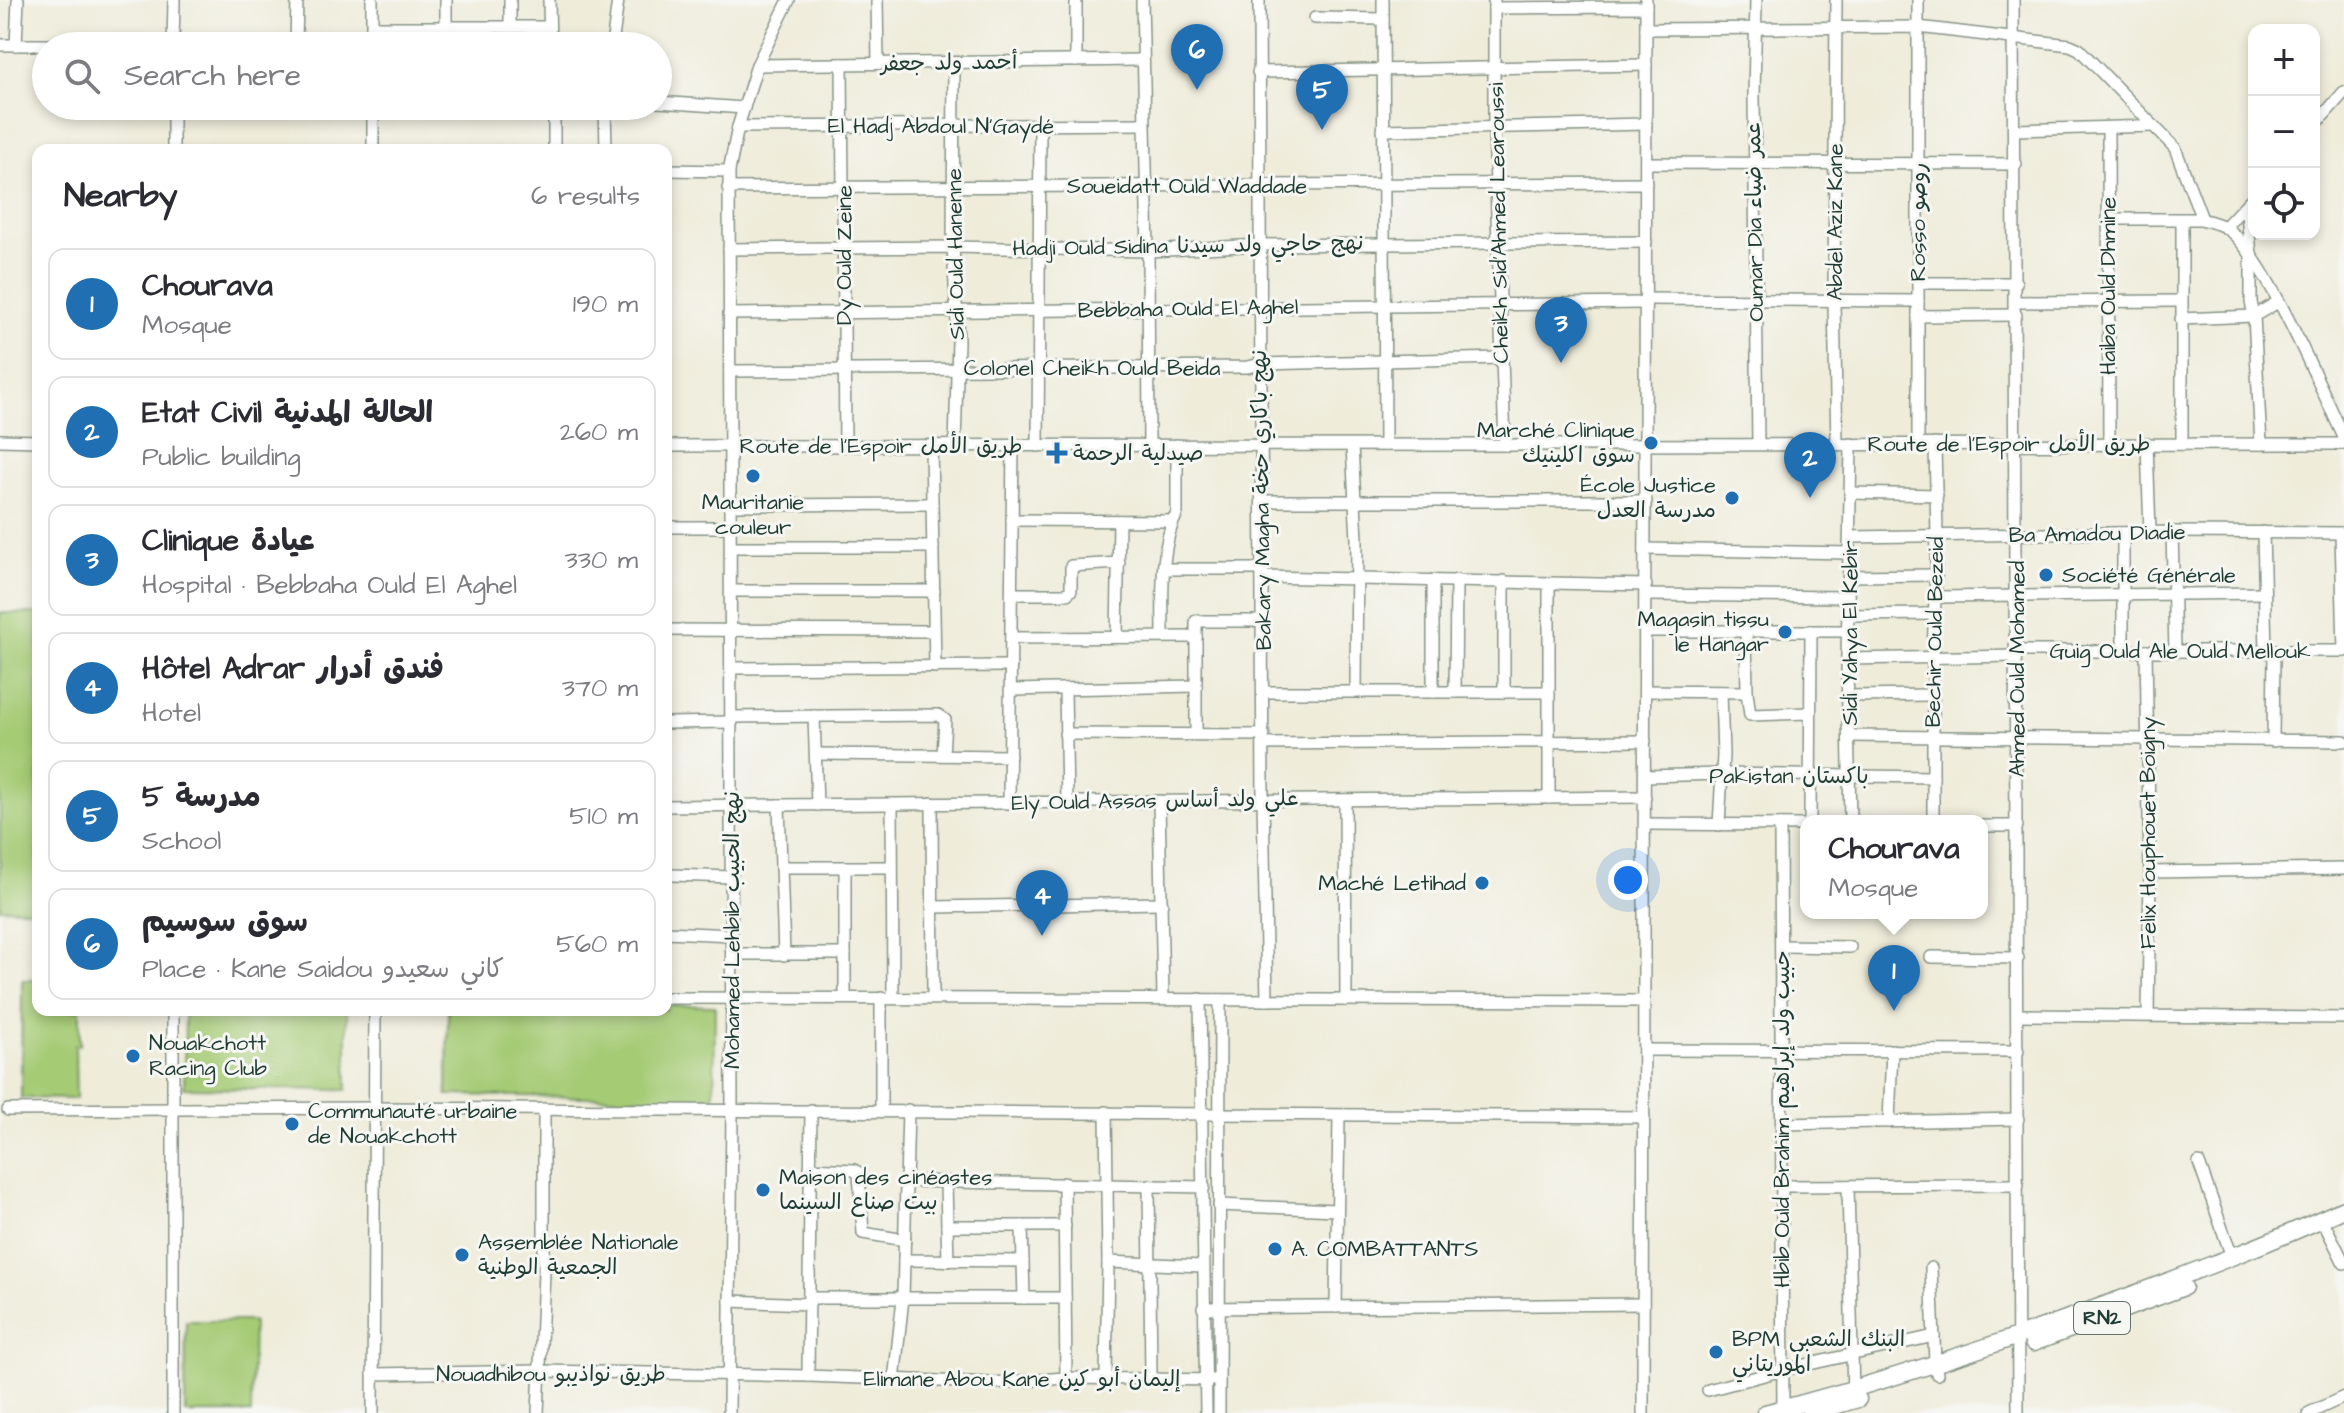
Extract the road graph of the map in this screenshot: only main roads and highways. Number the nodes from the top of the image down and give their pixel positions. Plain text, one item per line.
1 (2344, 1209) edge
2 (2344, 1221) edge
3 (2325, 1224) junction
4 (2016, 1344) junction
5 (1822, 1408) edge
6 (1783, 1411) edge
7 (1765, 1413) edge

1 - 3 highway, RN2
2 - 3 highway, RN2
3 - 4 highway, RN2
3 - 4 highway, RN2
4 - 5 highway, RN2
5 - 6 highway, RN2
6 - 7 highway, RN2

